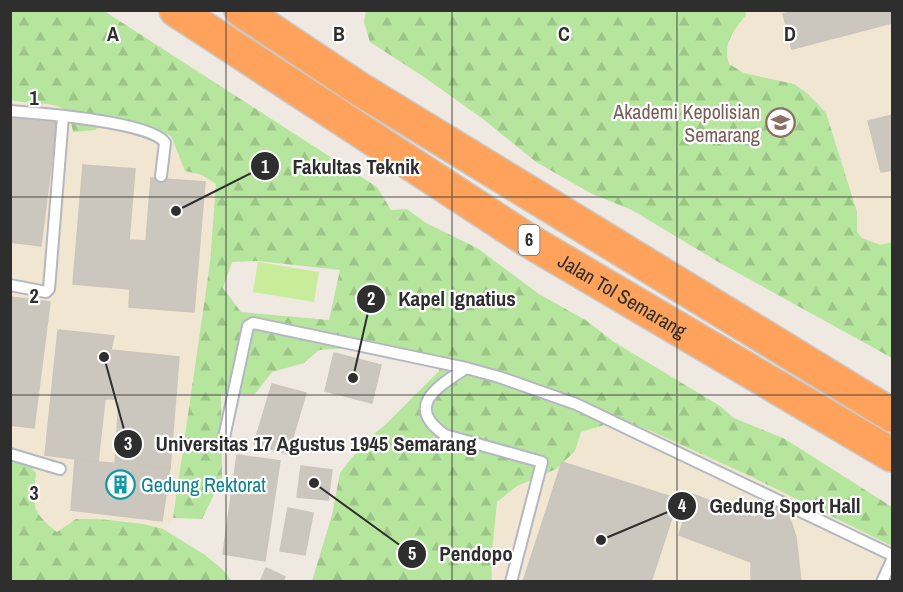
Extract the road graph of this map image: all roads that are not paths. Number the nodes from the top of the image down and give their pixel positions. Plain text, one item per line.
1 (176, 10) edge
2 (241, 10) edge
3 (10, 111) edge
4 (63, 116) junction
5 (161, 176) dead end
6 (10, 285) edge
7 (466, 368) junction
8 (892, 416) edge
9 (223, 442) dead end
10 (10, 454) edge
11 (892, 455) edge
12 (60, 468) dead end
13 (892, 557) edge
14 (511, 582) edge
15 (882, 582) edge

1 - 11 highway, Jalan Tol Semarang / 6
2 - 8 highway, Jalan Tol Semarang / 6
3 - 4 lane
4 - 5 lane
4 - 6 lane
7 - 9 lane
7 - 13 lane
7 - 14 lane
10 - 12 lane
13 - 15 lane

